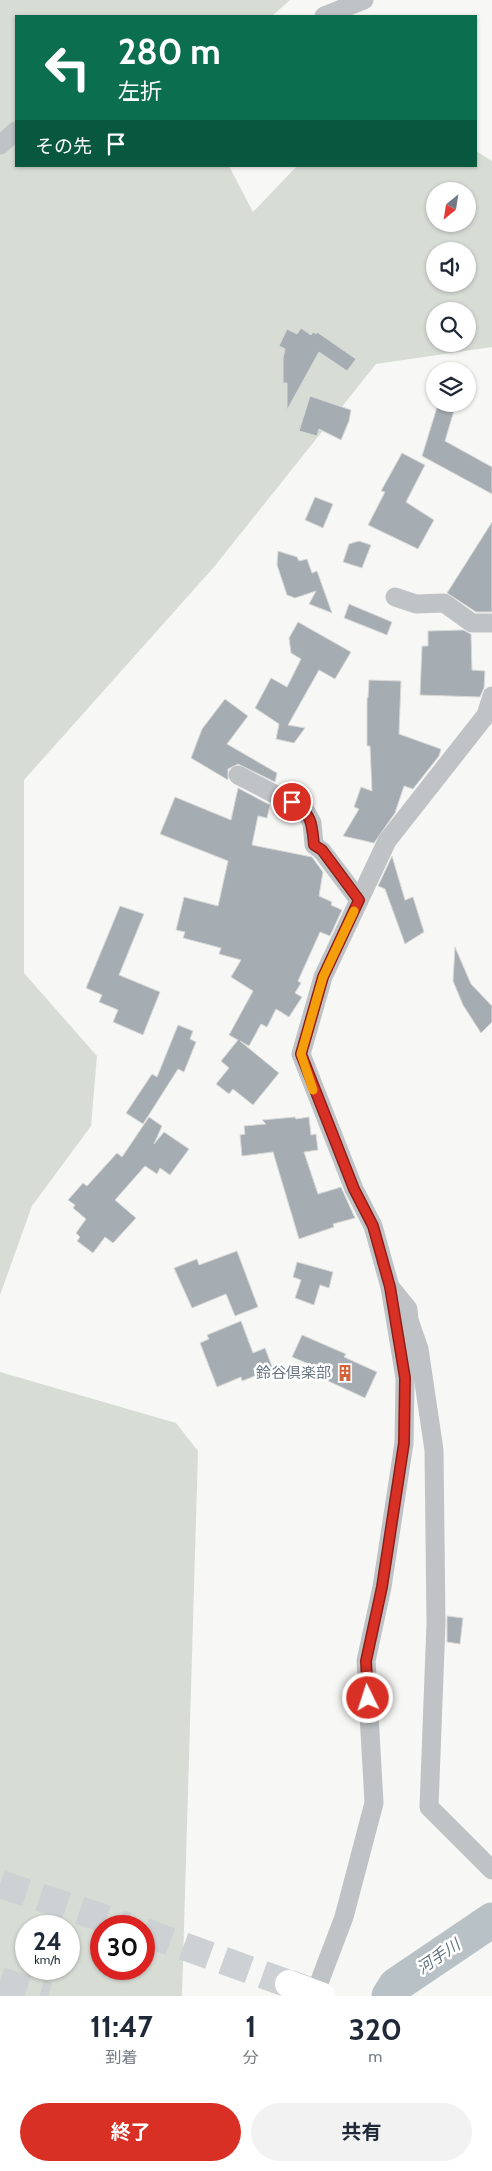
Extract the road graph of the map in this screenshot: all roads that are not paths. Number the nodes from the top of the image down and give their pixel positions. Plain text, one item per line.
1 (364, 0) edge
2 (326, 15) edge
3 (15, 132) edge
4 (0, 145) edge
5 (396, 597) dead end
6 (492, 623) edge
7 (492, 696) edge
8 (238, 775) dead end
9 (359, 900) junction
10 (390, 1287) junction
11 (492, 1870) edge
12 (289, 1984) tunnel mouth
13 (314, 1996) edge
14 (321, 1996) edge

1 - 2 street
3 - 4 street
5 - 6 street
7 - 9 street
8 - 9 street
9 - 10 street
10 - 11 street
10 - 13 street
12 - 14 highway, bridge

